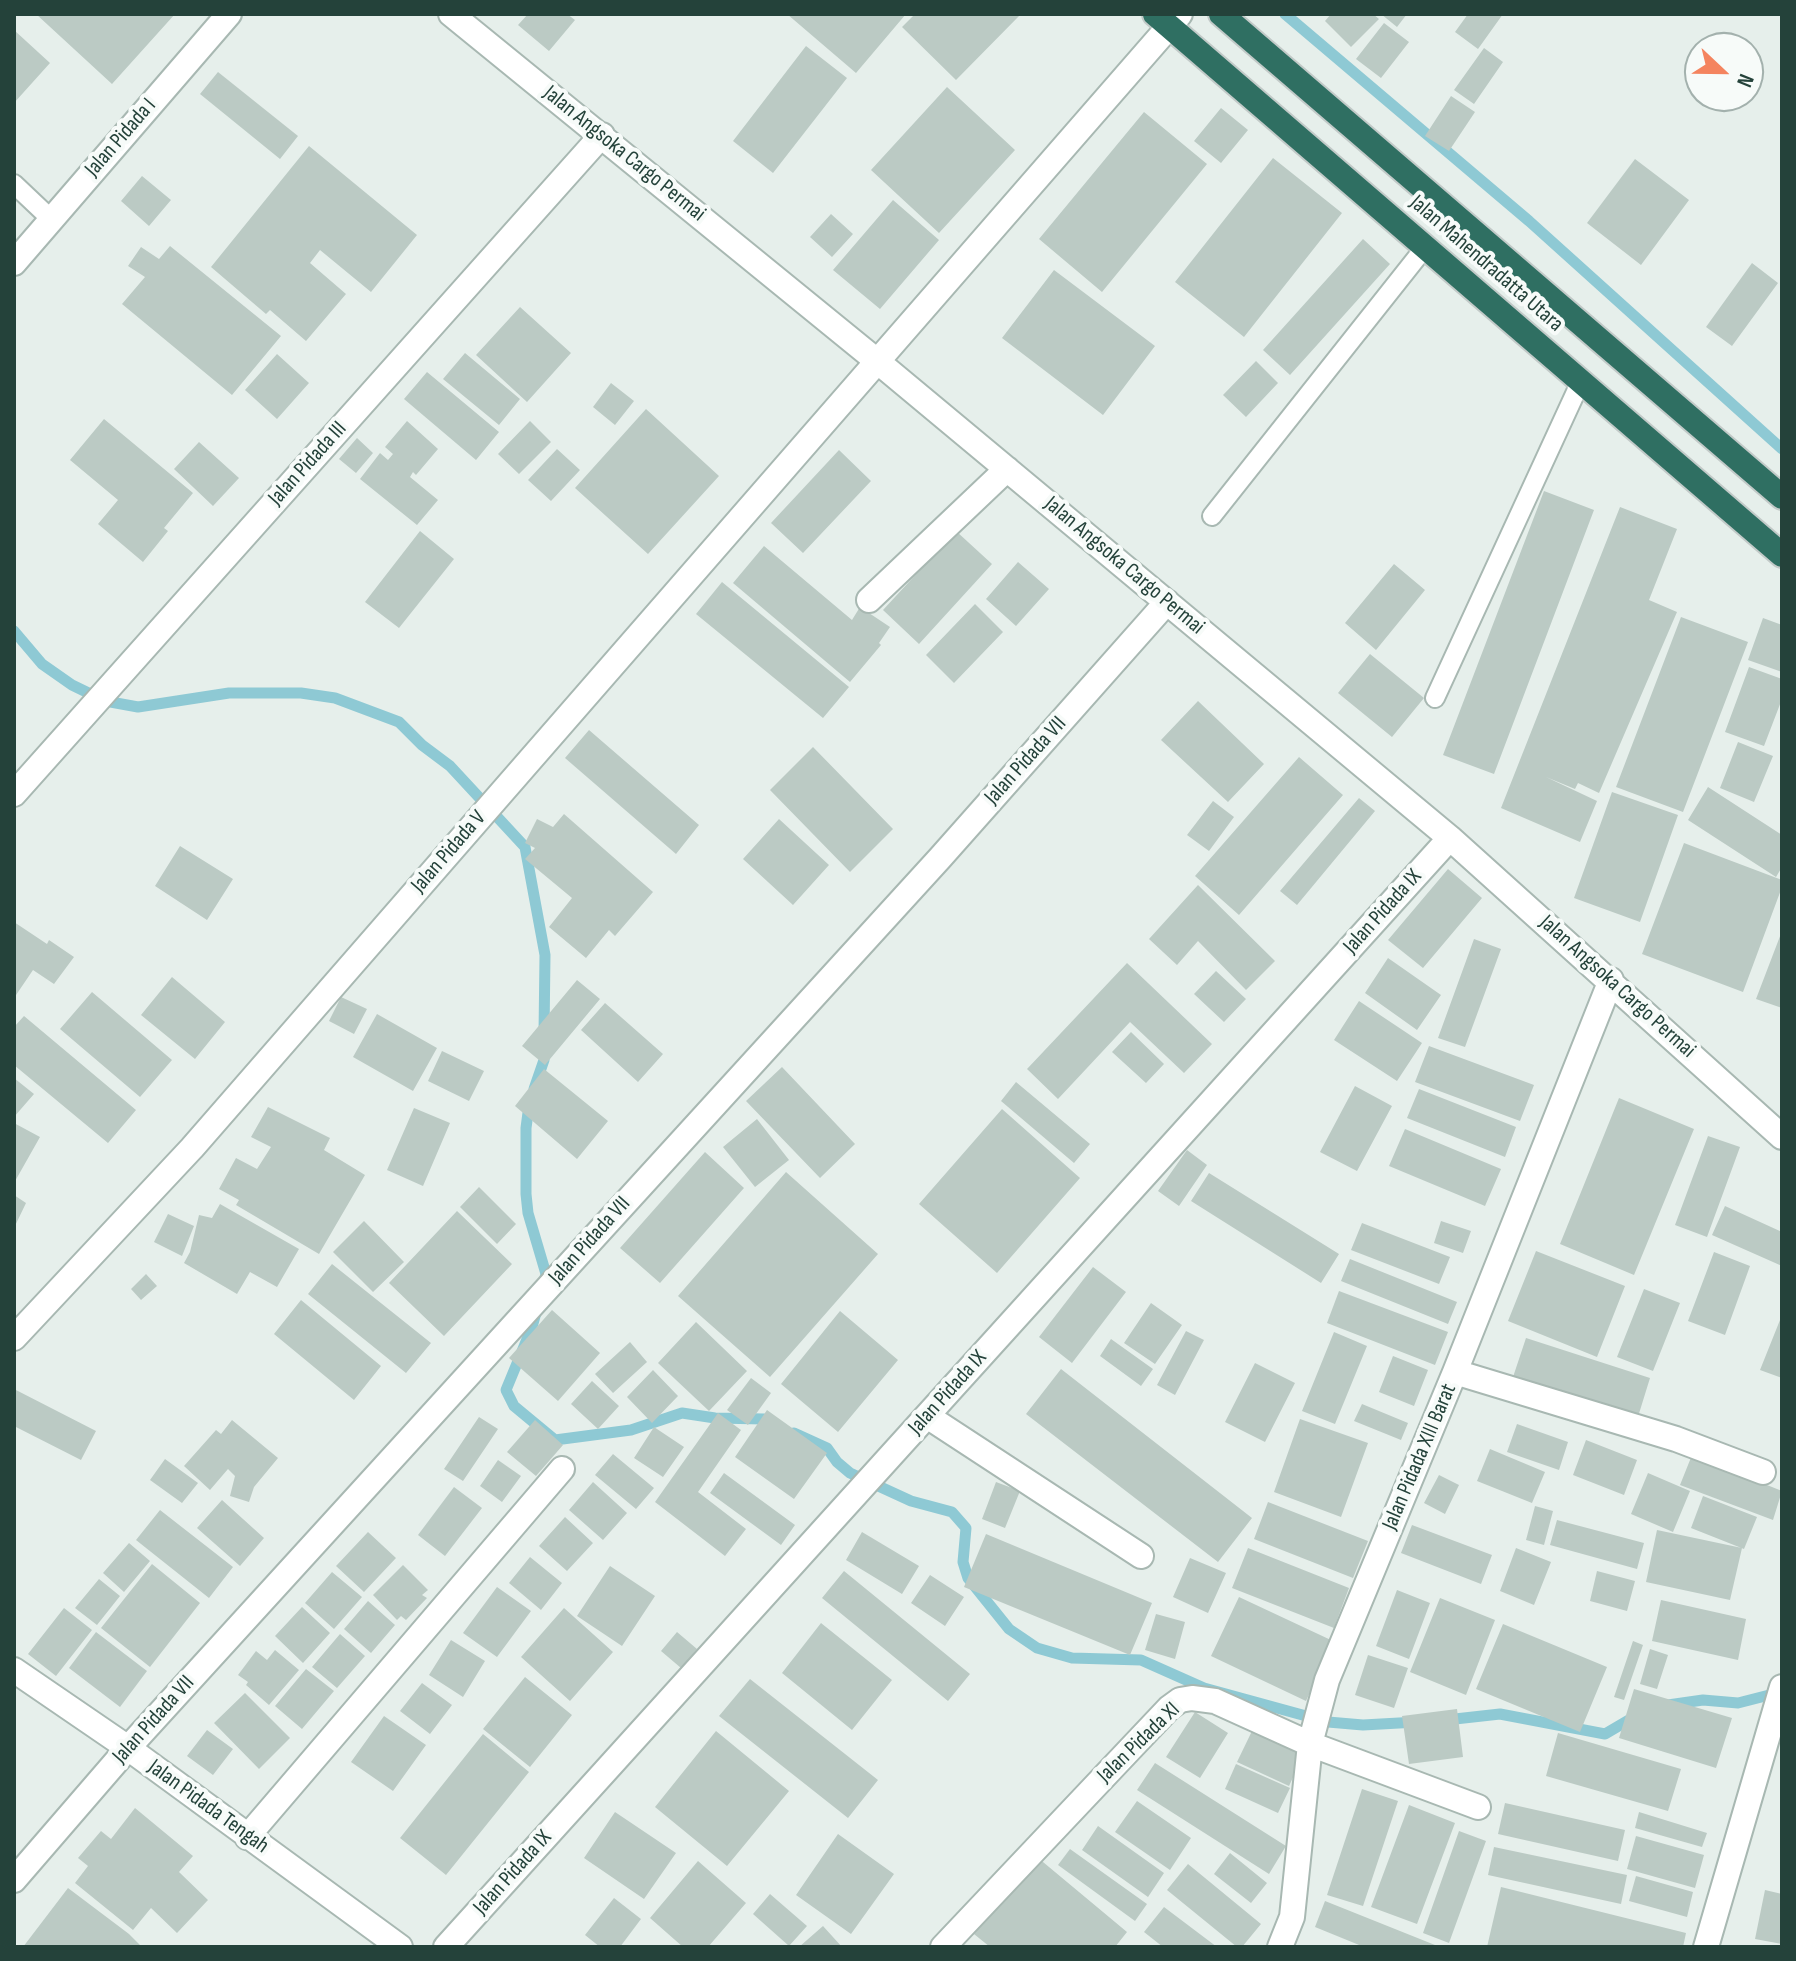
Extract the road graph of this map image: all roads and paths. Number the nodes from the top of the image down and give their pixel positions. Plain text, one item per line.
1 (229, 14) edge
2 (451, 14) edge
3 (1221, 14) edge
4 (1168, 18) edge
5 (602, 135) junction
6 (14, 184) edge
7 (51, 219) junction
8 (1426, 246) junction
9 (14, 263) edge
10 (877, 361) junction
11 (1581, 381) junction
12 (1007, 469) junction
13 (1782, 497) edge
14 (1212, 516) dead end
15 (1782, 555) edge
16 (869, 600) dead end
17 (1167, 602) junction
18 (1435, 698) dead end
19 (14, 794) edge
20 (1450, 838) junction
21 (1611, 980) junction
22 (1782, 1137) edge
23 (14, 1338) edge
24 (1455, 1372) junction
25 (927, 1416) junction
26 (562, 1469) dead end
27 (1763, 1472) dead end
28 (1141, 1556) dead end
29 (14, 1670) edge
30 (1782, 1687) edge
31 (1310, 1744) junction
32 (128, 1748) junction
33 (1478, 1807) dead end
34 (247, 1837) junction
35 (14, 1880) edge
36 (400, 1947) edge
37 (446, 1947) edge
38 (943, 1947) edge
39 (1280, 1947) edge
40 (1706, 1947) edge

1 - 7 street, Jalan Pidada I
2 - 5 street, Jalan Angsoka Cargo Permai
3 - 13 highway, Jalan Mahendradatta Utara
4 - 8 highway, Jalan Mahendradatta Utara
4 - 10 street, Jalan Pidada V
5 - 10 street, Jalan Angsoka Cargo Permai
5 - 19 street, Jalan Pidada III
6 - 7 lane
7 - 9 street, Jalan Pidada I
8 - 11 highway, Jalan Mahendradatta Utara
8 - 14 lane
10 - 12 street, Jalan Angsoka Cargo Permai
10 - 23 street, Jalan Pidada V
11 - 15 highway, Jalan Mahendradatta Utara
11 - 18 lane
12 - 16 street
12 - 17 street, Jalan Angsoka Cargo Permai
17 - 20 street, Jalan Angsoka Cargo Permai
17 - 32 street, Jalan Pidada VII
20 - 21 street, Jalan Angsoka Cargo Permai
20 - 25 street, Jalan Pidada IX
21 - 22 street, Jalan Angsoka Cargo Permai
21 - 24 street, Jalan Pidada XIII Barat
24 - 27 street
24 - 31 street, Jalan Pidada XIII Barat
25 - 28 street
25 - 37 street, Jalan Pidada IX
26 - 34 street
29 - 32 street, Jalan Pidada Tengah
30 - 40 street
31 - 33 street, Jalan Pidada XI
31 - 38 street, Jalan Pidada XI
31 - 39 street, Jalan Pidada XIII Barat
32 - 34 street, Jalan Pidada Tengah
32 - 35 street, Jalan Pidada VII
34 - 36 street, Jalan Pidada Tengah

